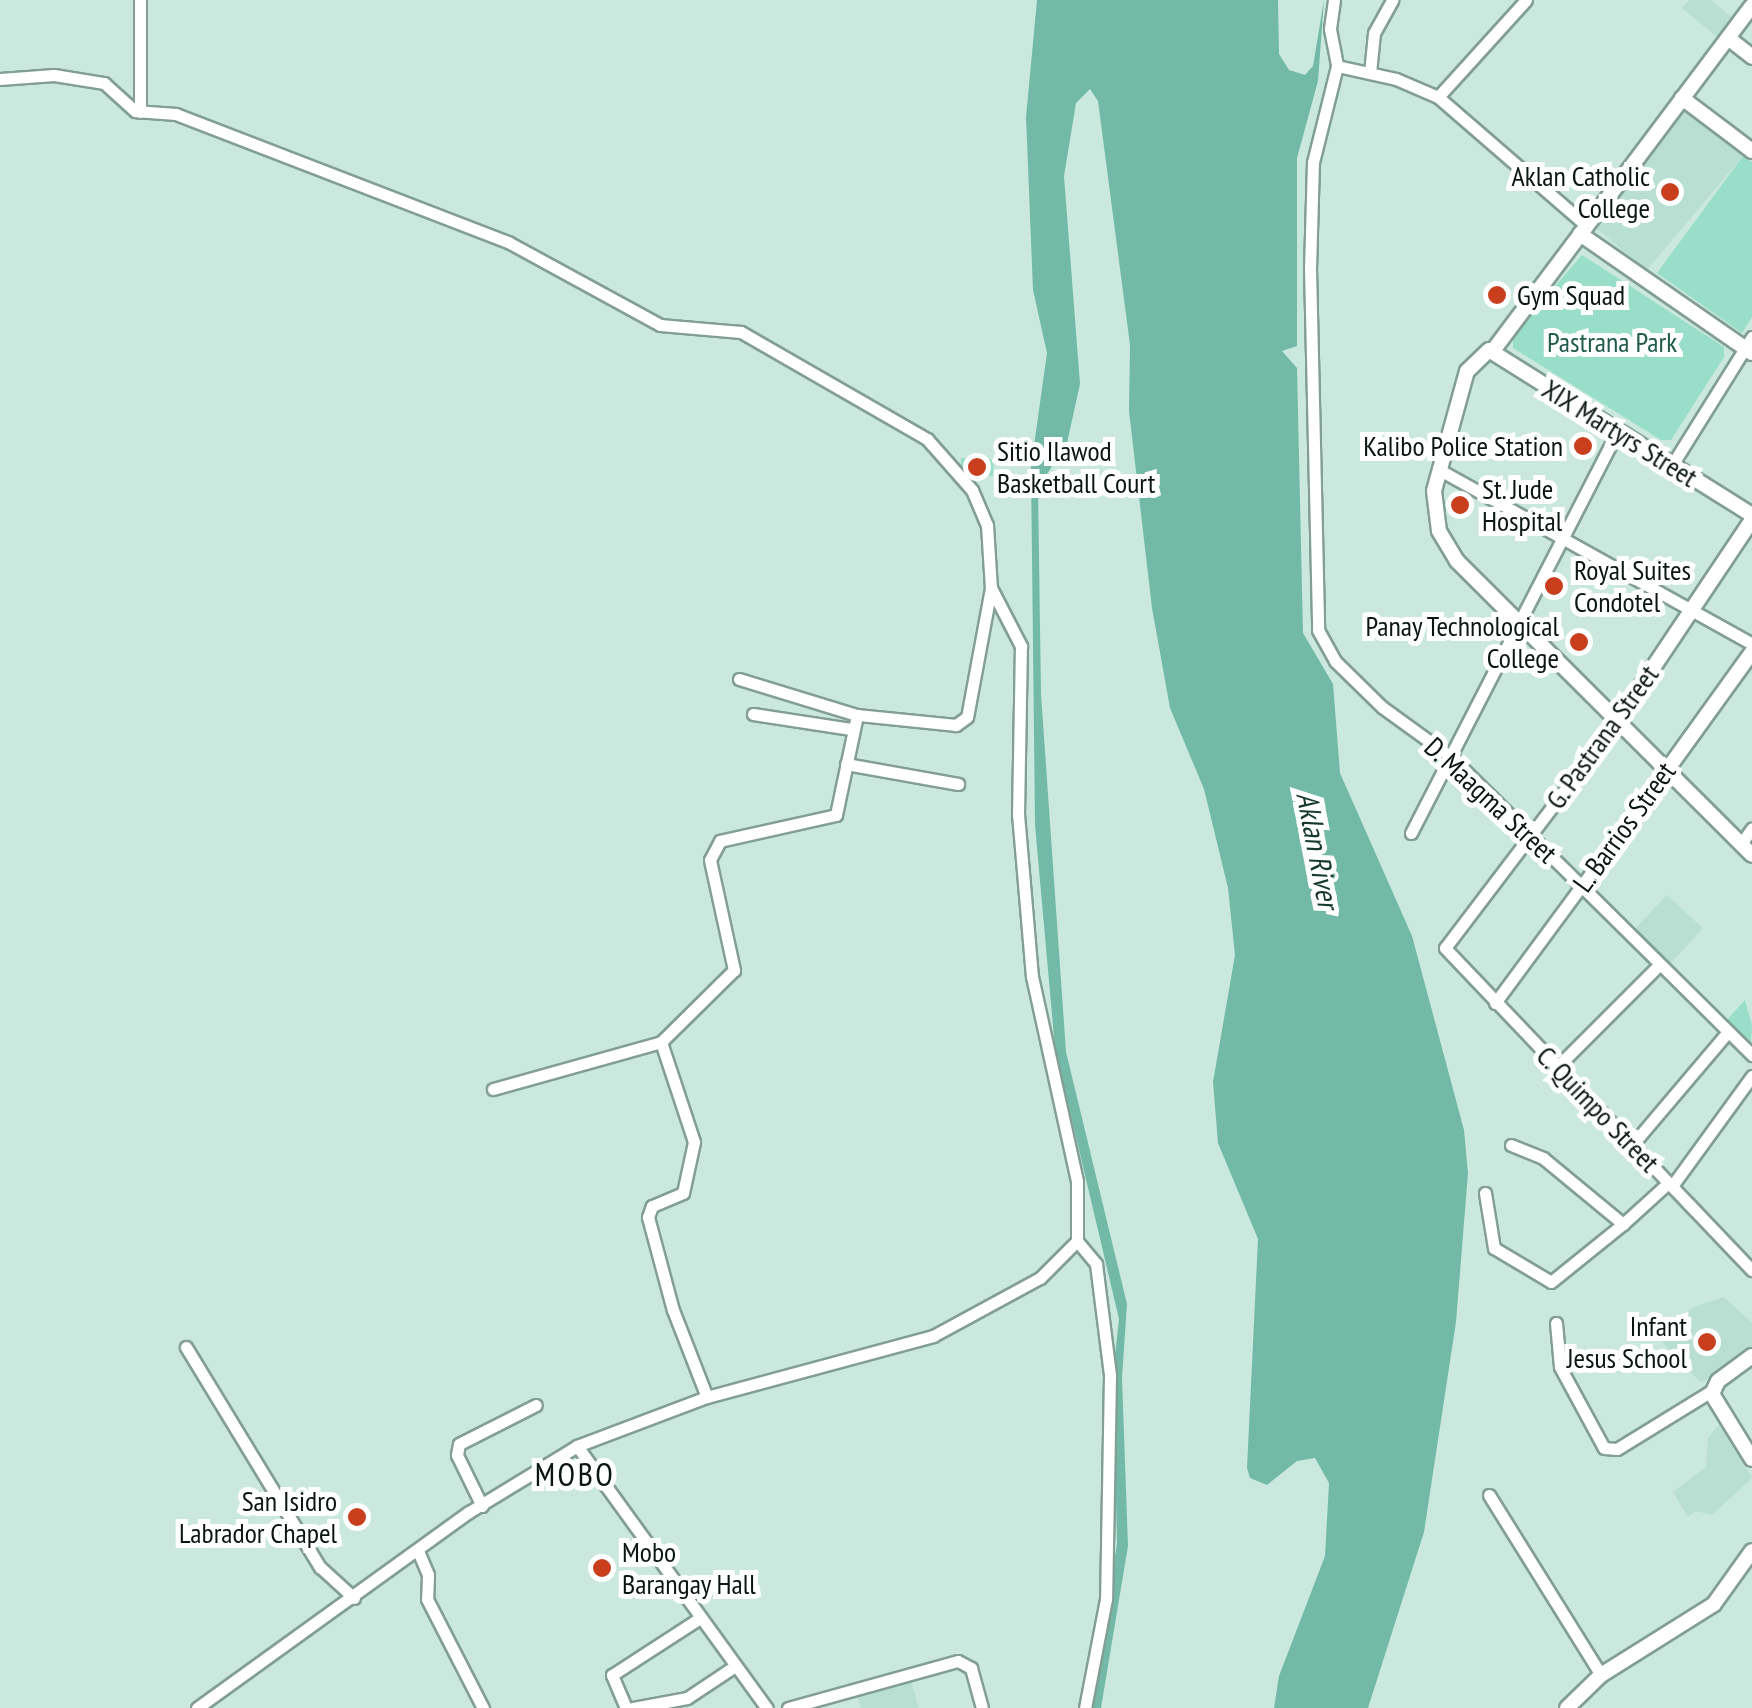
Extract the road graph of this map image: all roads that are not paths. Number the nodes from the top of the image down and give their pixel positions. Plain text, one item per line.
1 (140, 0) edge
2 (1334, 0) edge
3 (1392, 0) edge
4 (1519, 2) edge
5 (1752, 6) edge
6 (1728, 38) junction
7 (1752, 57) edge
8 (1338, 66) junction
9 (1370, 73) junction
10 (0, 78) edge
11 (1438, 97) junction
12 (1682, 98) junction
13 (140, 112) junction
14 (1752, 152) edge
15 (1584, 230) junction
16 (1750, 346) edge
17 (1490, 351) junction
18 (1618, 431) junction
19 (1672, 465) junction
20 (1438, 470) junction
21 (1752, 518) edge
22 (1563, 539) junction
23 (991, 588) junction
24 (1692, 610) junction
25 (1520, 623) junction
26 (1752, 648) edge
27 (740, 679) dead end
28 (752, 714) dead end
29 (857, 715) junction
30 (1618, 720) junction
31 (851, 729) junction
32 (1451, 757) junction
33 (846, 764) junction
34 (1667, 770) junction
35 (958, 784) dead end
36 (1752, 828) edge
37 (1411, 833) dead end
38 (1530, 834) junction
39 (1746, 850) edge
40 (1581, 886) junction
41 (1446, 948) joint
42 (1659, 965) junction
43 (1495, 1003) junction
44 (1726, 1034) junction
45 (661, 1042) junction
46 (1752, 1055) edge
47 (1557, 1067) junction
48 (1752, 1076) edge
49 (493, 1089) dead end
50 (1511, 1145) dead end
51 (1632, 1145) junction
52 (1670, 1185) junction
53 (1485, 1193) dead end
54 (1624, 1224) junction
55 (1076, 1242) junction
56 (1752, 1270) edge
57 (1556, 1323) dead end
58 (186, 1347) dead end
59 (1750, 1360) edge
60 (1712, 1390) junction
61 (706, 1397) junction
62 (536, 1405) dead end
63 (577, 1446) junction
64 (1752, 1459) edge
65 (1489, 1496) dead end
66 (482, 1506) junction
67 (418, 1550) junction
68 (1752, 1551) edge
69 (354, 1598) junction
70 (700, 1618) junction
71 (735, 1666) junction
72 (1601, 1675) junction
73 (795, 1707) edge
74 (197, 1708) edge
75 (483, 1708) edge
76 (627, 1708) edge
77 (768, 1708) edge
78 (982, 1708) edge
79 (1085, 1708) edge
80 (1567, 1708) edge

1 - 13 street
2 - 8 street
3 - 9 street
4 - 11 street
5 - 6 street
6 - 7 street
6 - 12 street
8 - 9 street
8 - 32 street, D. Maagma Street
9 - 11 street
10 - 13 street
11 - 15 street
12 - 14 street
12 - 15 street
13 - 23 street
15 - 16 street
15 - 17 street
16 - 19 street
17 - 18 street, XIX Martyrs Street
17 - 20 street
18 - 19 street, XIX Martyrs Street
18 - 22 street
19 - 21 street, XIX Martyrs Street
20 - 22 street
20 - 25 street
21 - 24 street, G. Pastrana Street
22 - 24 street
22 - 25 street
23 - 29 street
23 - 55 street
24 - 26 street
24 - 30 street, G. Pastrana Street
25 - 30 street
25 - 32 street
26 - 34 street, L. Barrios Street
27 - 29 street
28 - 31 street
29 - 31 street
30 - 34 street
30 - 38 street, G. Pastrana Street
31 - 33 street
32 - 37 street
32 - 38 street, D. Maagma Street
33 - 35 street
33 - 45 street
34 - 39 street
34 - 40 street, L. Barrios Street
36 - 39 street
38 - 40 street, D. Maagma Street
38 - 41 street, G. Pastrana Street
40 - 42 street, D. Maagma Street
40 - 43 street, L. Barrios Street
41 - 43 street, C. Quimpo Street
42 - 44 street, D. Maagma Street
42 - 47 street
43 - 47 street, C. Quimpo Street
44 - 46 street, D. Maagma Street
44 - 51 street
45 - 49 street
45 - 61 street
47 - 51 street, C. Quimpo Street
48 - 52 street
50 - 54 street
51 - 52 street, C. Quimpo Street
52 - 54 street
52 - 56 street, C. Quimpo Street
53 - 54 street
55 - 61 street
55 - 79 street
57 - 60 street
58 - 69 street
59 - 60 street
60 - 64 street
61 - 63 street
62 - 66 street
63 - 66 street
63 - 70 street
65 - 72 street
66 - 67 street
67 - 69 street
67 - 75 street
68 - 72 street
69 - 74 street
70 - 71 street
70 - 76 street
71 - 76 street
71 - 77 street
72 - 80 street
73 - 78 street

